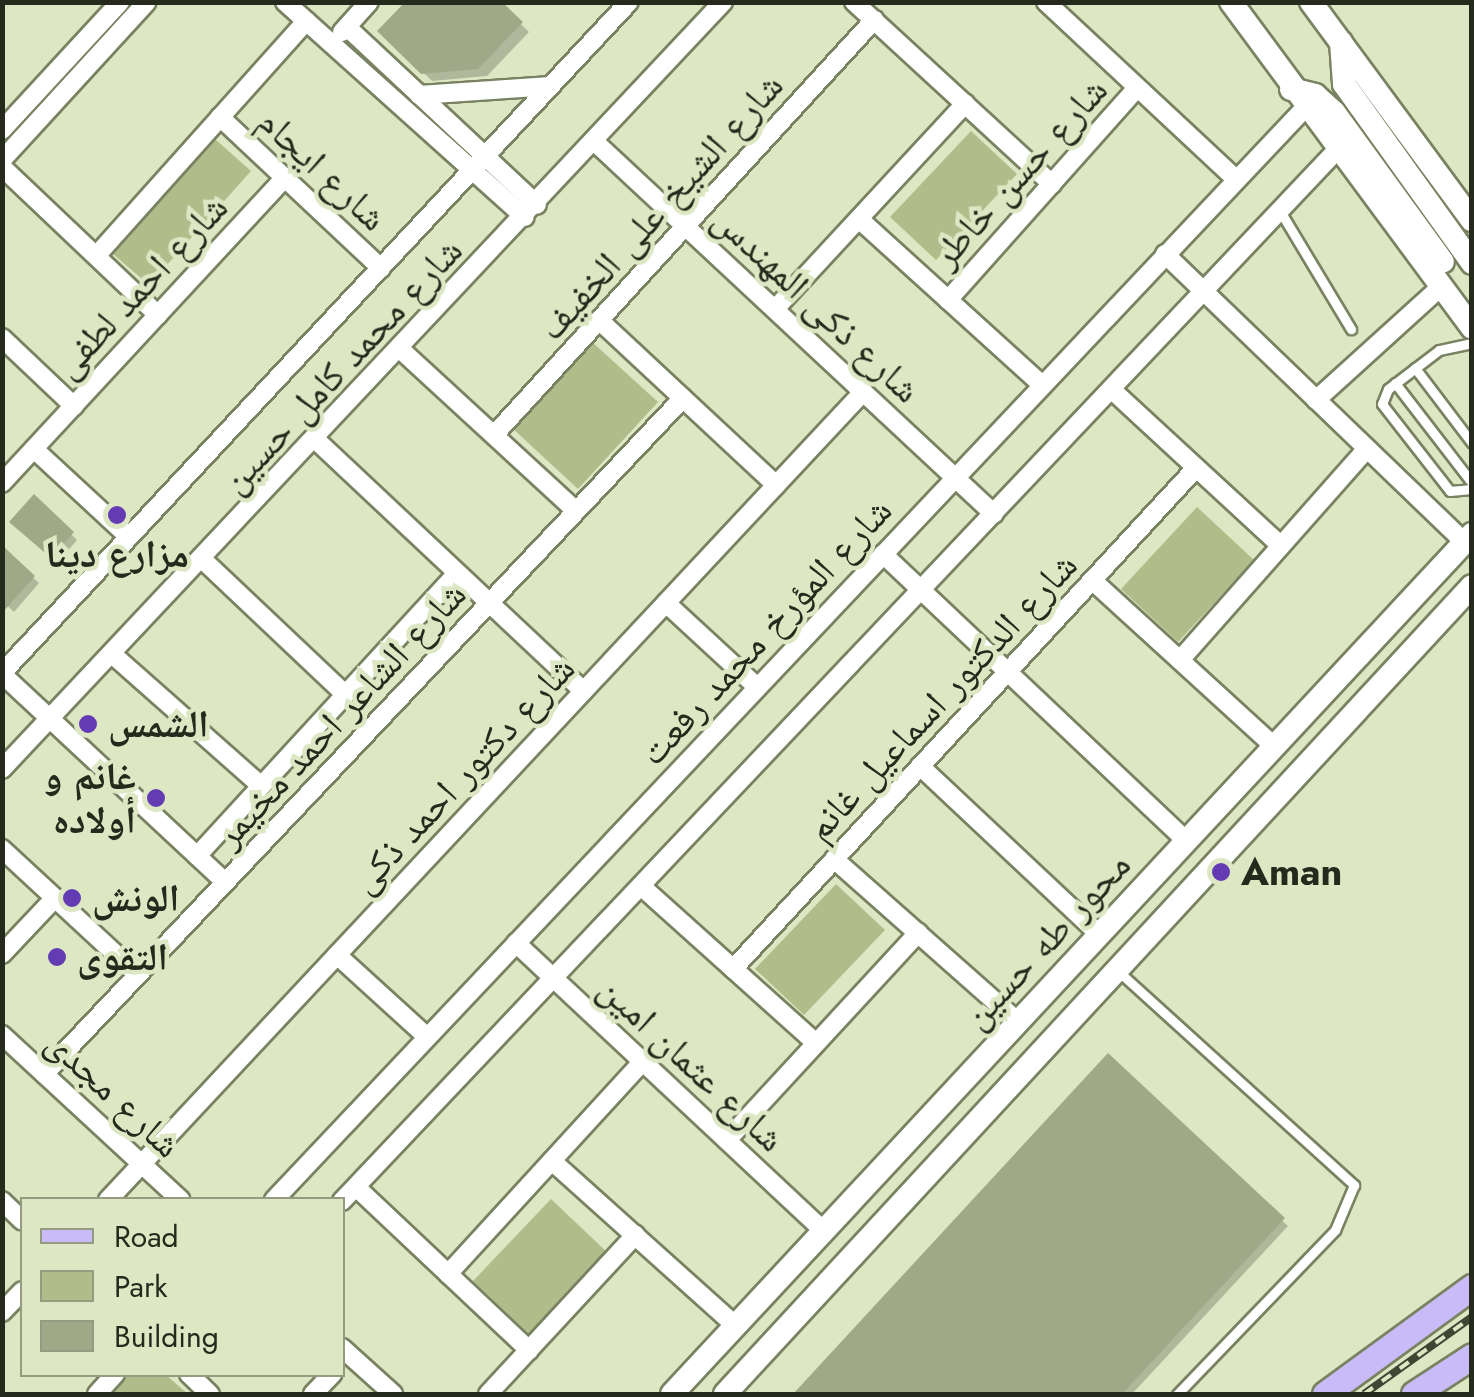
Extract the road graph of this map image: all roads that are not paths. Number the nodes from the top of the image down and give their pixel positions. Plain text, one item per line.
1 (120, 2) edge
2 (147, 2) edge
3 (285, 2) edge
4 (370, 2) edge
5 (629, 2) edge
6 (724, 2) edge
7 (854, 2) edge
8 (1046, 2) edge
9 (1231, 2) edge
10 (1310, 2) edge
11 (874, 20) junction
12 (306, 22) junction
13 (347, 27) junction
14 (1341, 42) junction
15 (331, 44) junction
16 (551, 86) junction
17 (1137, 88) junction
18 (1291, 89) junction
19 (420, 95) junction
20 (966, 104) junction
21 (1305, 108) junction
22 (220, 116) junction
23 (2, 130) edge
24 (596, 142) junction
25 (1336, 151) junction
26 (479, 163) junction
27 (2, 164) edge
28 (285, 178) junction
29 (1236, 180) junction
30 (1052, 184) junction
31 (531, 211) junction
32 (1280, 211) junction
33 (859, 218) junction
34 (1472, 220) edge
35 (686, 226) junction
36 (97, 254) junction
37 (1166, 254) junction
38 (1472, 263) edge
39 (381, 268) junction
40 (1443, 286) junction
41 (1204, 292) junction
42 (948, 300) junction
43 (1472, 301) edge
44 (775, 310) junction
45 (158, 315) junction
46 (599, 320) junction
47 (1472, 328) edge
48 (1352, 329) dead end
49 (2, 338) edge
50 (1472, 343) edge
51 (400, 349) junction
52 (1415, 368) junction
53 (1395, 383) junction
54 (1042, 385) junction
55 (1112, 390) junction
56 (863, 392) junction
57 (683, 398) junction
58 (1316, 400) junction
59 (74, 406) junction
60 (494, 435) junction
61 (315, 439) junction
62 (1472, 442) edge
63 (34, 449) junction
64 (1367, 449) junction
65 (1196, 468) junction
66 (955, 478) junction
67 (2, 483) edge
68 (776, 485) junction
69 (1472, 486) edge
70 (576, 511) junction
71 (994, 514) junction
72 (129, 538) junction
73 (1468, 538) edge
74 (1281, 546) junction
75 (883, 554) junction
76 (202, 559) junction
77 (457, 573) junction
78 (1092, 580) junction
79 (1472, 586) edge
80 (921, 590) junction
81 (489, 603) junction
82 (666, 603) junction
83 (112, 654) junction
84 (1180, 660) junction
85 (1007, 672) junction
86 (2, 673) edge
87 (757, 688) junction
88 (584, 691) junction
89 (346, 694) junction
90 (50, 718) junction
91 (1274, 746) junction
92 (920, 766) junction
93 (2, 769) edge
94 (261, 786) junction
95 (1186, 841) junction
96 (2, 850) edge
97 (197, 856) junction
98 (834, 859) junction
99 (226, 882) junction
100 (641, 886) junction
101 (54, 898) junction
102 (918, 933) junction
103 (1099, 934) junction
104 (516, 943) junction
105 (2, 954) edge
106 (337, 955) junction
107 (733, 968) junction
108 (1118, 971) junction
109 (138, 975) junction
110 (554, 978) junction
111 (1018, 1022) junction
112 (2, 1035) edge
113 (427, 1037) junction
114 (816, 1044) junction
115 (642, 1062) junction
116 (44, 1074) junction
117 (930, 1114) junction
118 (727, 1140) junction
119 (961, 1140) junction
120 (552, 1161) junction
121 (142, 1164) junction
122 (356, 1187) junction
123 (111, 1197) edge
124 (178, 1197) edge
125 (277, 1197) edge
126 (345, 1198) edge
127 (824, 1231) junction
128 (635, 1236) junction
129 (448, 1274) junction
130 (1472, 1286) edge
131 (20, 1293) edge
132 (2, 1312) edge
133 (736, 1326) junction
134 (529, 1350) junction
135 (345, 1355) edge
136 (1472, 1356) edge
137 (1421, 1392) edge
138 (393, 1394) edge
139 (488, 1394) edge
140 (672, 1394) edge
141 (725, 1394) edge
142 (1177, 1394) edge
143 (1325, 1394) edge

1 - 23 street
2 - 27 street
3 - 12 street
4 - 13 street
5 - 16 street, شارع محمد كامل حسين
6 - 24 street, شارع محمد كامل حسين
7 - 11 street
8 - 17 street
9 - 18 street
10 - 14 street
11 - 20 street
11 - 35 street, شارع الشيخ على الخفيف
12 - 15 street
12 - 22 street
13 - 15 street
13 - 19 street
14 - 34 street
14 - 38 street
15 - 26 street
16 - 19 street
16 - 26 street, شارع محمد كامل حسين
17 - 29 street
17 - 30 street, شارع حسن خاطر
18 - 21 street
18 - 43 street
19 - 26 street
20 - 30 street
20 - 33 street
21 - 25 street
21 - 29 street, شارع المؤرخ محمد رفعت
22 - 28 street, شارع ايجام
22 - 36 street
24 - 31 street, شارع محمد كامل حسين
24 - 35 street, شارع ذكى المهندس
25 - 32 street
25 - 40 street
26 - 31 street
26 - 39 street, شارع محمد كامل حسين
27 - 36 street
28 - 39 street, شارع ايجام
28 - 45 street, شارع احمد لطفى
29 - 37 street, شارع المؤرخ محمد رفعت
30 - 42 street, شارع حسن خاطر
31 - 51 street, شارع محمد كامل حسين
32 - 41 street
32 - 48 lane
33 - 42 street
33 - 44 street
35 - 44 street, شارع ذكى المهندس
35 - 46 street, شارع الشيخ على الخفيف
36 - 45 street
37 - 41 street
37 - 54 street, شارع المؤرخ محمد رفعت
39 - 72 street, شارع محمد كامل حسين
40 - 47 street
40 - 58 street
41 - 55 street
41 - 58 street
42 - 54 street
44 - 56 street, شارع ذكى المهندس
45 - 59 street, شارع احمد لطفى
46 - 57 street
46 - 60 street, شارع الشيخ على الخفيف
49 - 59 street
50 - 52 lane
51 - 60 street
51 - 61 street, شارع محمد كامل حسين
52 - 53 lane
52 - 62 lane
53 - 69 lane
53 - 69 lane
54 - 66 street, شارع المؤرخ محمد رفعت
55 - 65 street
55 - 71 street
56 - 66 street, شارع ذكى المهندس
56 - 68 street, شارع دكتور احمد ذكى
57 - 68 street
57 - 70 street, شارع الشاعر احمد مخيمر
58 - 64 street
59 - 63 street, شارع احمد لطفى
60 - 70 street
61 - 76 street, شارع محمد كامل حسين
61 - 77 street
63 - 67 street, شارع احمد لطفى
63 - 72 street
64 - 73 street
64 - 74 street
65 - 74 street
65 - 78 street, شارع الدكتور اسماعيل غانم
66 - 71 street, شارع ذكى المهندس
66 - 75 street, شارع المؤرخ محمد رفعت
68 - 82 street, شارع دكتور احمد ذكى
70 - 81 street, شارع الشاعر احمد مخيمر
71 - 80 street
72 - 86 street, شارع محمد كامل حسين
73 - 91 street, محور طه حسين
74 - 84 street
75 - 80 street
75 - 87 street, شارع المؤرخ محمد رفعت
76 - 83 street, شارع محمد كامل حسين
76 - 89 street
77 - 81 street
77 - 89 street, شارع الشاعر احمد مخيمر
78 - 84 street
78 - 85 street, شارع الدكتور اسماعيل غانم
79 - 108 street, محور طه حسين
80 - 85 street
80 - 100 street
81 - 88 street
81 - 99 street, شارع الشاعر احمد مخيمر
82 - 87 street
82 - 88 street, شارع دكتور احمد ذكى
83 - 90 street, شارع محمد كامل حسين
83 - 94 street
84 - 91 street
85 - 92 street, شارع الدكتور اسماعيل غانم
85 - 95 street
86 - 90 street
87 - 104 street, شارع المؤرخ محمد رفعت
88 - 106 street, شارع دكتور احمد ذكى
89 - 94 street, شارع الشاعر احمد مخيمر
90 - 93 street, شارع محمد كامل حسين
90 - 97 street
91 - 95 street, محور طه حسين
92 - 98 street, شارع الدكتور اسماعيل غانم
92 - 103 street
94 - 97 street, شارع الشاعر احمد مخيمر
95 - 103 street, محور طه حسين
96 - 101 street
97 - 99 street
98 - 102 street
98 - 107 street, شارع الدكتور اسماعيل غانم
99 - 109 street, شارع الشاعر احمد مخيمر
100 - 107 street
100 - 110 street
101 - 105 street
101 - 109 street
102 - 111 street
102 - 114 street
103 - 111 street, محور طه حسين
104 - 110 street, شارع عثمان امين
104 - 113 street, شارع المؤرخ محمد رفعت
106 - 113 street
106 - 121 street, شارع دكتور احمد ذكى
107 - 114 street
108 - 119 street, محور طه حسين
108 - 142 lane
109 - 116 street, شارع الشاعر احمد مخيمر
110 - 115 street, شارع عثمان امين
110 - 122 street
111 - 117 street, محور طه حسين
112 - 116 street, شارع مجدى
113 - 125 street, شارع المؤرخ محمد رفعت
114 - 118 street
115 - 118 street, شارع عثمان امين
115 - 120 street
116 - 121 street, شارع مجدى
117 - 119 street
117 - 127 street, محور طه حسين
118 - 127 street, شارع عثمان امين
119 - 141 street, محور طه حسين
120 - 128 street
120 - 129 street
121 - 123 street, شارع دكتور احمد ذكى
121 - 124 street, شارع مجدى
122 - 126 street
122 - 129 street
127 - 133 street, محور طه حسين
128 - 133 street
128 - 134 street
129 - 134 street
130 - 143 main road
131 - 132 street
133 - 140 street, محور طه حسين
134 - 139 street
135 - 138 street
136 - 137 main road

